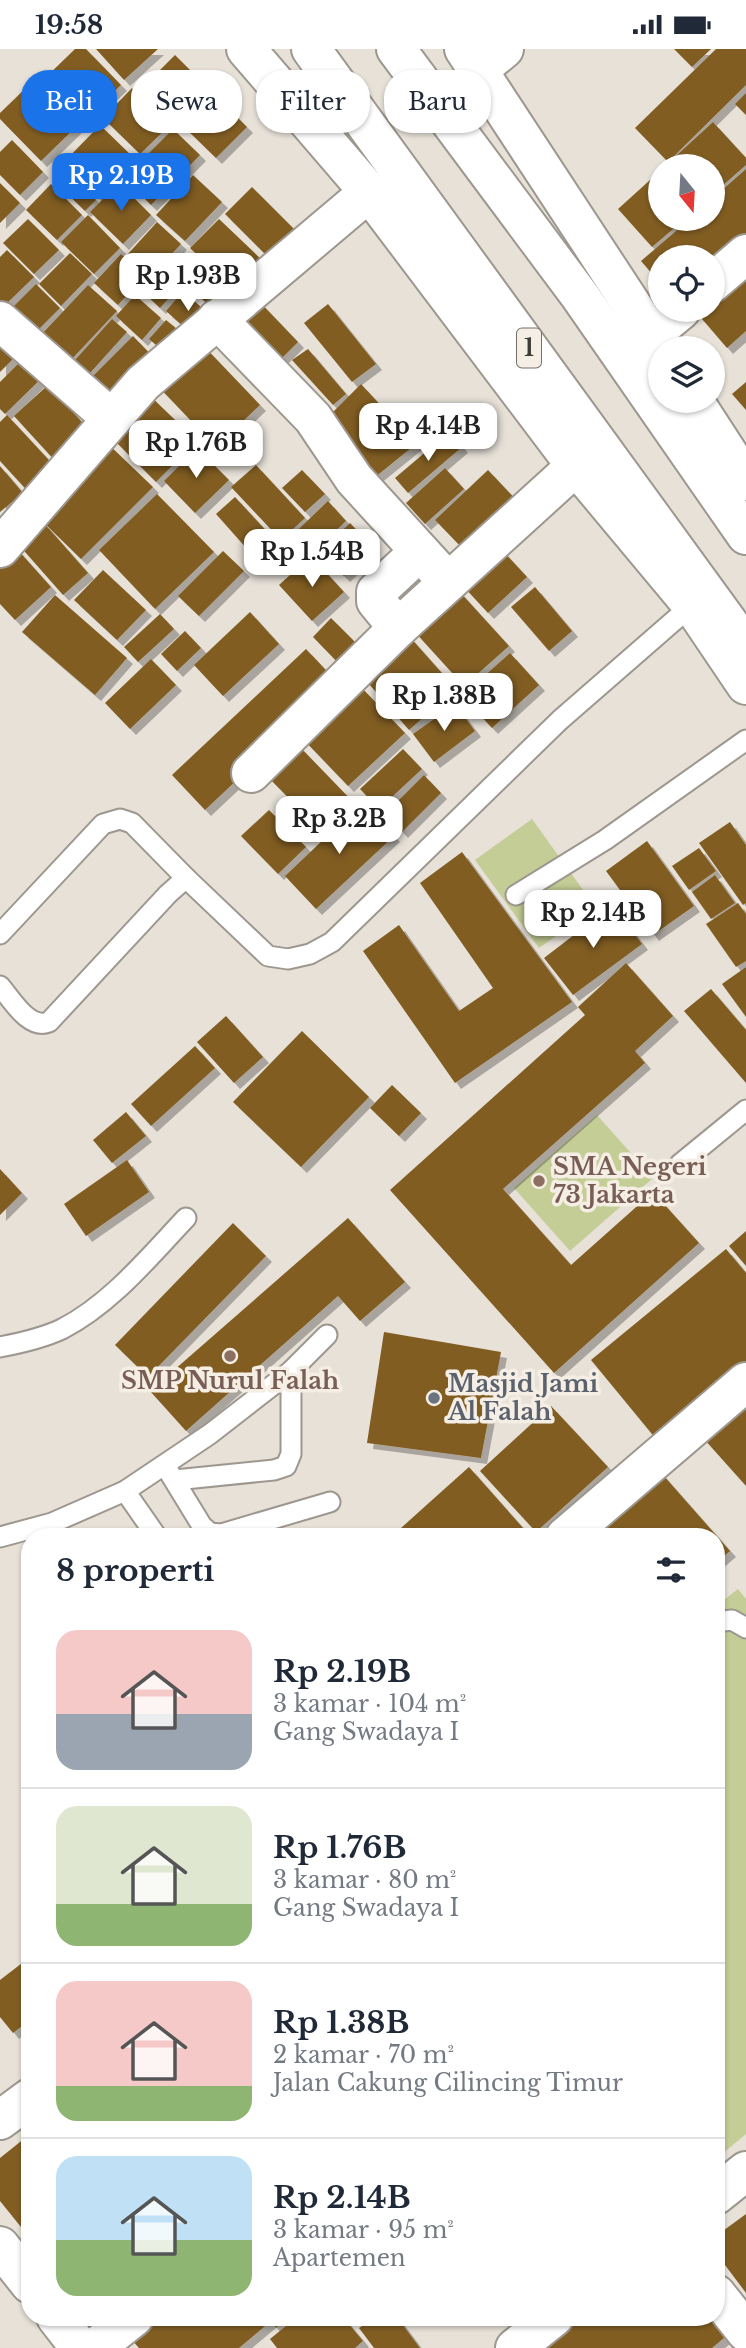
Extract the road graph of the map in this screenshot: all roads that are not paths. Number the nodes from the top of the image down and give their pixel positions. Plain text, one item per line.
1 (246, 49) edge
2 (310, 49) edge
3 (396, 49) edge
4 (482, 56) edge
5 (369, 192) junction
6 (746, 254) edge
7 (725, 272) edge
8 (217, 319) junction
9 (0, 321) edge
10 (671, 322) edge
11 (651, 336) edge
12 (660, 336) edge
13 (703, 413) edge
14 (111, 419) junction
15 (576, 466) junction
16 (744, 471) edge
17 (746, 535) edge
18 (0, 548) edge
19 (419, 552) junction
20 (448, 582) junction
21 (692, 605) junction
22 (398, 628) junction
23 (746, 647) edge
24 (746, 685) edge
25 (746, 740) edge
26 (251, 773) dead end
27 (186, 878) junction
28 (516, 895) dead end
29 (0, 935) edge
30 (0, 986) edge
31 (746, 1109) edge
32 (680, 1164) dead end
33 (186, 1218) dead end
34 (327, 1335) dead end
35 (0, 1347) edge
36 (291, 1371) junction
37 (746, 1382) edge
38 (169, 1473) junction
39 (125, 1491) junction
40 (330, 1502) dead end
41 (33, 1528) edge
42 (151, 1528) edge
43 (204, 1528) edge
44 (241, 1528) edge
45 (576, 1528) edge
46 (21, 1531) edge
47 (0, 1537) edge
48 (725, 1621) edge
49 (746, 1628) edge
50 (21, 2105) edge
51 (0, 2120) edge
52 (746, 2171) edge
53 (725, 2188) edge
54 (0, 2246) edge
55 (21, 2273) edge
56 (725, 2305) edge
57 (63, 2326) edge
58 (122, 2326) edge
59 (543, 2326) edge
60 (746, 2332) edge
61 (80, 2348) edge
62 (94, 2348) edge
63 (515, 2348) edge

1 - 5 main road
2 - 23 main road, 1
3 - 17 main road
4 - 11 main road
5 - 8 main road
5 - 15 main road
6 - 7 main road
8 - 14 main road
8 - 19 main road
9 - 14 main road
10 - 12 main road
13 - 16 main road
14 - 18 main road
15 - 20 main road
15 - 21 main road
19 - 20 main road
19 - 22 main road
20 - 22 main road
21 - 24 main road
21 - 27 lane
22 - 26 main road
25 - 28 lane
27 - 29 lane
27 - 30 lane
31 - 32 lane
33 - 35 lane
34 - 36 lane
36 - 38 lane
36 - 38 lane
37 - 45 main road
38 - 39 lane
38 - 43 lane
39 - 41 lane
39 - 42 lane
40 - 44 lane
46 - 47 lane
48 - 49 lane
50 - 51 main road
52 - 53 main road
54 - 55 main road
56 - 60 main road
57 - 61 main road
58 - 62 main road
59 - 63 main road

